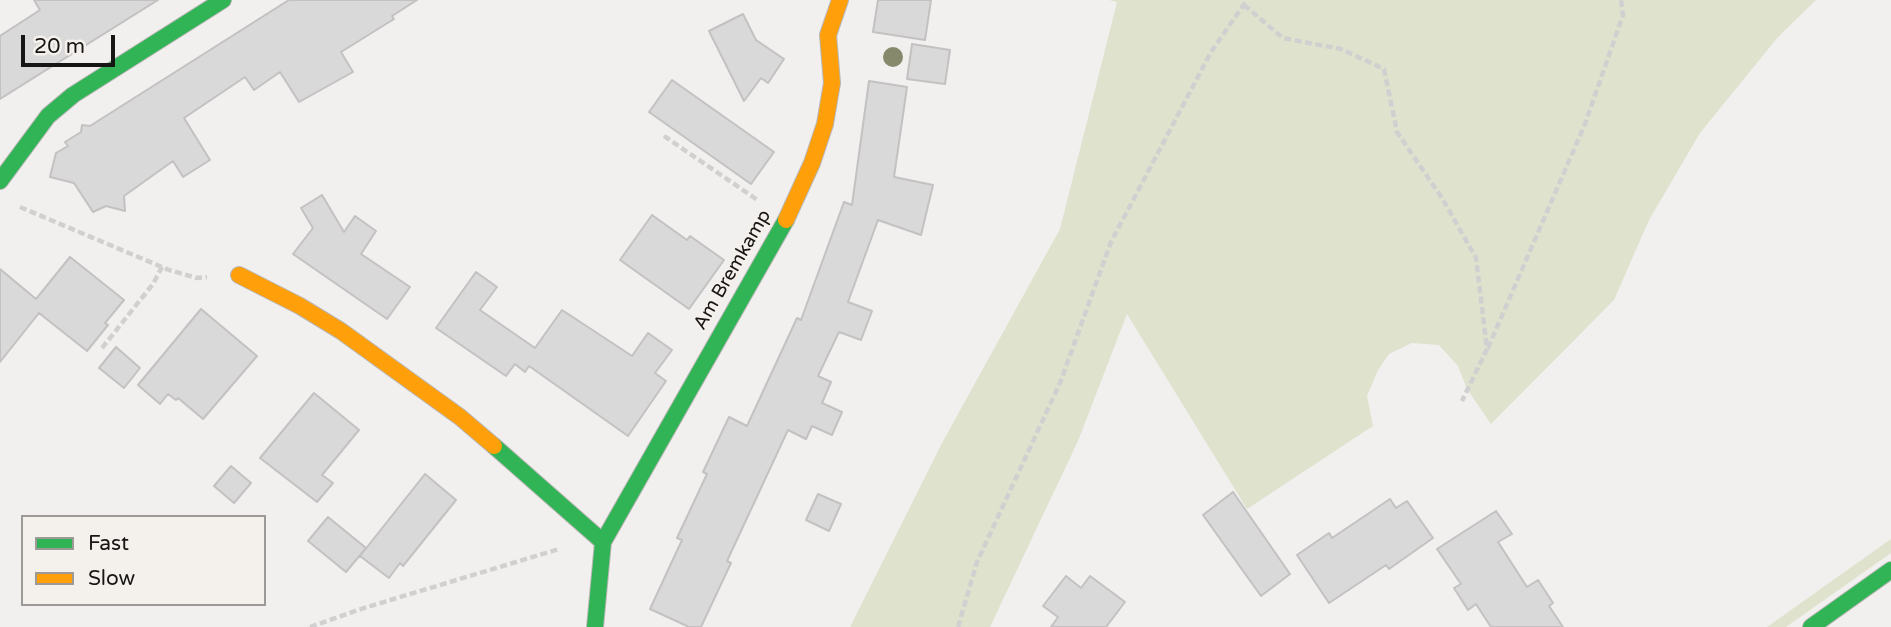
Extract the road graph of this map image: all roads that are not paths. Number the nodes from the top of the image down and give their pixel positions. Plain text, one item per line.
1 (223, 0) edge
2 (840, 0) edge
3 (0, 181) edge
4 (239, 275) dead end
5 (603, 542) junction
6 (1891, 570) edge
7 (595, 627) edge
8 (1811, 627) edge

1 - 3 street
2 - 5 street, Am Bremkamp
4 - 5 street
5 - 7 street, Am Bremkamp
6 - 8 street

